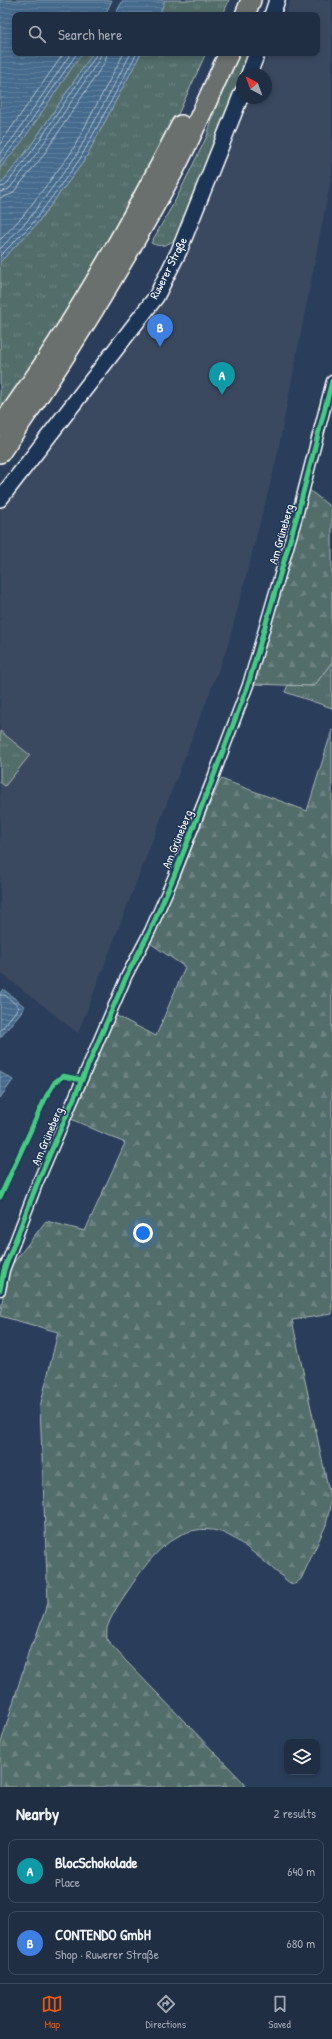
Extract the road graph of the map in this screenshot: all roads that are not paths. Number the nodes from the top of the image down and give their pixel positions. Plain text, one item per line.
1 (238, 0) edge
2 (251, 0) edge
3 (277, 0) edge
4 (233, 12) edge
5 (246, 12) edge
6 (273, 12) edge
7 (214, 56) edge
8 (228, 56) edge
9 (256, 56) edge
10 (251, 68) edge
11 (238, 104) edge
12 (332, 381) edge
13 (0, 428) edge
14 (0, 453) edge
15 (0, 499) edge
16 (0, 1290) edge

1 - 4 highway
2 - 5 highway
3 - 6 main road
7 - 13 highway
8 - 14 highway
9 - 10 main road
11 - 15 main road, Ruwerer Straße
12 - 16 street, Am Grüneberg

